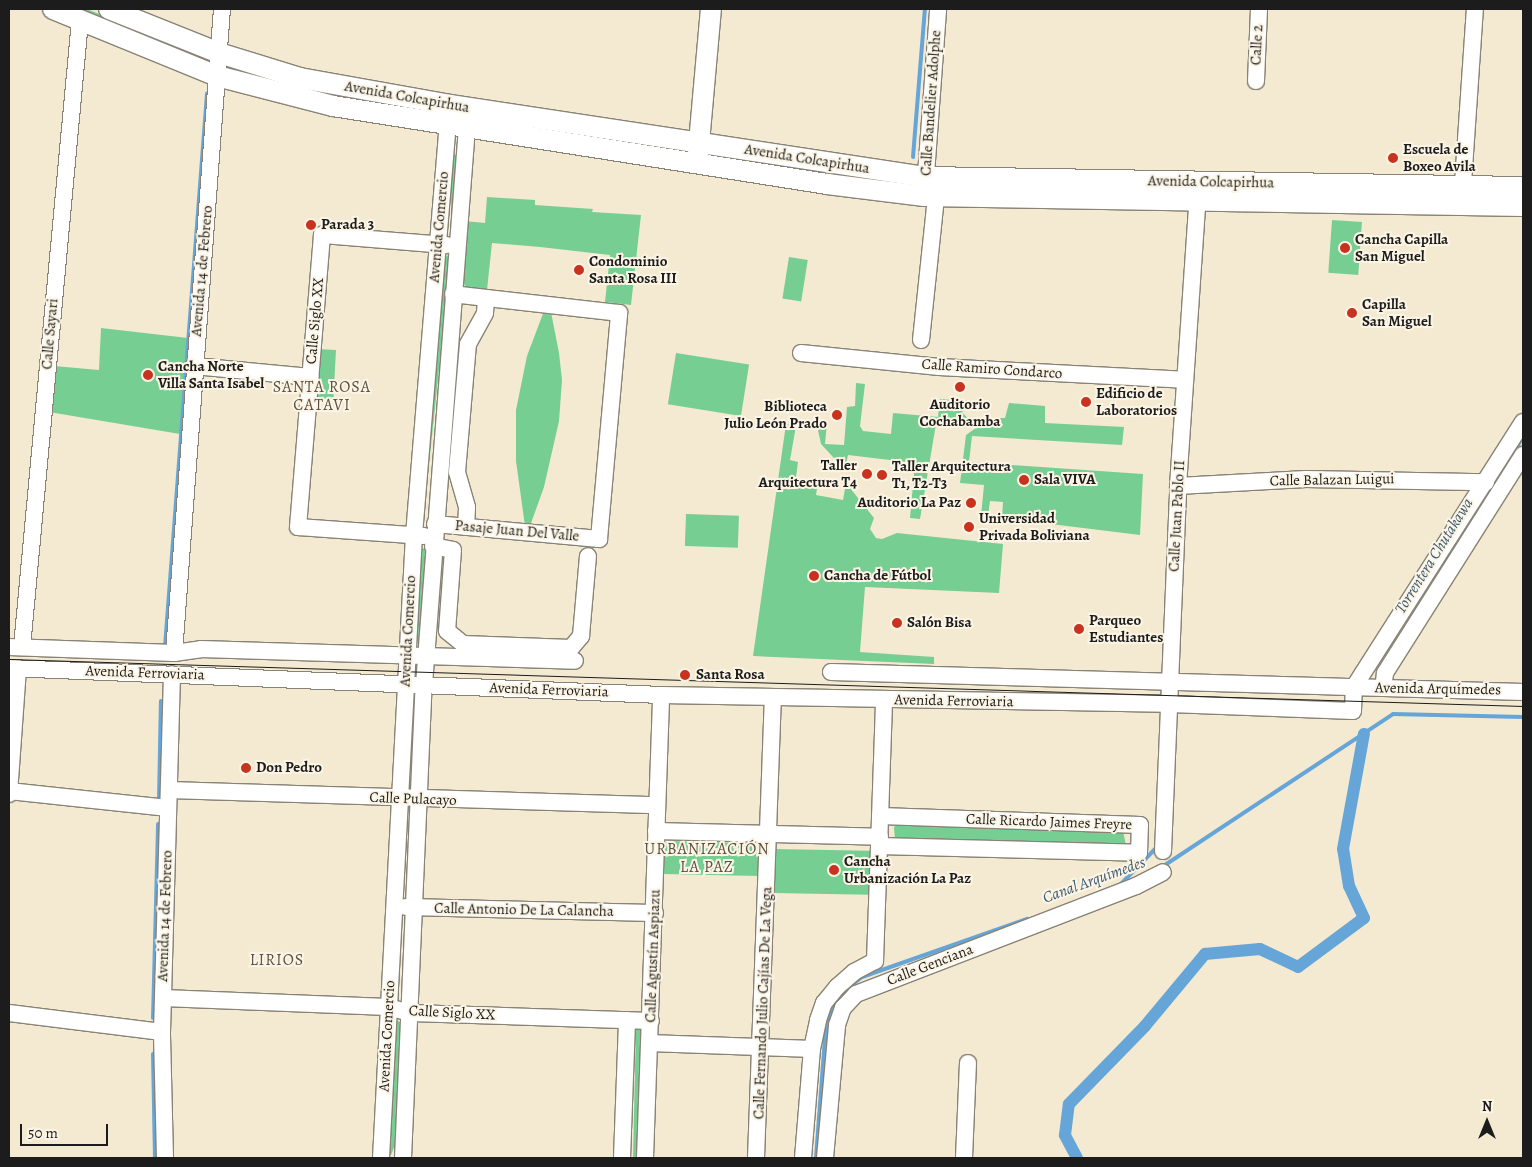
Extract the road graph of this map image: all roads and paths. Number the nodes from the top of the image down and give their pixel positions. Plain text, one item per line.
1 (53, 9) edge
2 (109, 9) edge
3 (222, 9) edge
4 (711, 9) edge
5 (938, 9) edge
6 (1259, 9) edge
7 (1475, 9) edge
8 (80, 21) junction
9 (219, 53) junction
10 (217, 76) junction
11 (1256, 81) dead end
12 (459, 107) junction
13 (457, 127) junction
14 (699, 142) junction
15 (696, 164) junction
16 (1198, 181) junction
17 (1523, 187) edge
18 (928, 190) junction
19 (1462, 196) junction
20 (1198, 202) junction
21 (1523, 206) edge
22 (437, 244) junction
23 (457, 246) junction
24 (454, 294) junction
25 (486, 299) junction
26 (921, 340) dead end
27 (801, 353) dead end
28 (194, 366) junction
29 (310, 377) junction
30 (1184, 380) junction
31 (1523, 422) edge
32 (1523, 455) edge
33 (1519, 471) edge
34 (1486, 482) junction
35 (1178, 486) junction
36 (298, 527) joint
37 (466, 527) junction
38 (414, 534) junction
39 (434, 535) junction
40 (588, 556) dead end
41 (16, 647) edge
42 (174, 653) junction
43 (407, 656) junction
44 (426, 658) junction
45 (575, 661) dead end
46 (14, 668) edge
47 (831, 672) dead end
48 (172, 674) junction
49 (405, 682) junction
50 (1170, 682) junction
51 (424, 685) junction
52 (1354, 687) junction
53 (1383, 688) junction
54 (1523, 692) edge
55 (661, 695) junction
56 (773, 698) junction
57 (884, 700) junction
58 (1170, 704) junction
59 (169, 790) junction
60 (9, 792) edge
61 (399, 798) junction
62 (419, 800) junction
63 (657, 806) junction
64 (168, 808) junction
65 (880, 816) junction
66 (656, 831) junction
67 (770, 834) junction
68 (879, 842) junction
69 (1163, 851) dead end
70 (1163, 872) dead end
71 (394, 906) junction
72 (416, 907) junction
73 (655, 913) junction
74 (163, 998) junction
75 (388, 1008) junction
76 (9, 1013) edge
77 (411, 1013) junction
78 (627, 1020) junction
79 (651, 1021) junction
80 (162, 1032) junction
81 (650, 1043) junction
82 (761, 1047) junction
83 (812, 1049) junction
84 (968, 1063) dead end
85 (165, 1158) edge
86 (381, 1158) edge
87 (403, 1158) edge
88 (622, 1158) edge
89 (645, 1158) edge
90 (756, 1158) edge
91 (803, 1158) edge
92 (825, 1158) edge
93 (964, 1158) edge

1 - 8 main road, Avenida Colcapirhua
2 - 9 main road, Avenida Colcapirhua
3 - 9 street, Avenida 14 de Febrero
4 - 14 main road
5 - 18 street, Calle Bandelier Adolphe
6 - 11 street, Calle 2
7 - 19 street
8 - 10 main road, Avenida Colcapirhua
8 - 41 street, Calle Sayari
9 - 10 street, Avenida 14 de Febrero
9 - 12 main road, Avenida Colcapirhua
10 - 13 main road, Avenida Colcapirhua
10 - 28 street, Avenida 14 de Febrero
12 - 13 street, Avenida Comercio
12 - 14 main road, Avenida Colcapirhua
13 - 15 main road, Avenida Colcapirhua
13 - 22 street, Avenida Comercio
13 - 23 street, Avenida Comercio
14 - 15 main road
14 - 18 main road, Avenida Colcapirhua
15 - 18 main road, Avenida Colcapirhua
16 - 18 main road, Avenida Colcapirhua
16 - 19 main road, Avenida Colcapirhua
16 - 20 street, Calle Juan Pablo II
17 - 19 main road, Avenida Colcapirhua
18 - 20 main road, Avenida Colcapirhua
18 - 26 street, Calle Bandelier Adolphe
19 - 20 main road, Avenida Colcapirhua
19 - 21 main road, Avenida Colcapirhua
20 - 30 street, Calle Juan Pablo II
22 - 23 street
22 - 29 street, Calle Siglo XX
22 - 38 street, Avenida Comercio
23 - 24 street, Avenida Comercio
24 - 25 street
24 - 39 street, Avenida Comercio
25 - 37 street
25 - 37 street, Pasaje Juan Del Valle
27 - 30 street, Calle Ramiro Condarco
28 - 29 street
28 - 42 street, Avenida 14 de Febrero
29 - 36 street, Calle Siglo XX
30 - 35 street, Calle Juan Pablo II
31 - 34 street
32 - 33 street
33 - 53 street
34 - 35 street, Calle Balazan Luigui
34 - 52 street
35 - 50 street, Calle Juan Pablo II
36 - 38 street, Pasaje Juan Del Valle
37 - 39 street, Pasaje Juan Del Valle
38 - 39 street, Pasaje Juan Del Valle
38 - 43 street, Avenida Comercio
39 - 40 street
39 - 44 street, Avenida Comercio
41 - 42 street, Avenida Ferroviaria
42 - 43 street, Avenida Ferroviaria
43 - 44 street, Avenida Ferroviaria
43 - 49 street, Avenida Comercio
44 - 45 street, Avenida Ferroviaria
44 - 51 street, Avenida Comercio
46 - 48 street, Avenida Ferroviaria
46 - 60 street
47 - 50 street, Avenida Ferroviaria
48 - 49 street, Avenida Ferroviaria
48 - 59 street, Avenida 14 de Febrero
49 - 51 street, Avenida Ferroviaria
49 - 61 street, Avenida Comercio
50 - 52 street, Avenida Ferroviaria
50 - 58 street, Calle Juan Pablo II
51 - 55 street, Avenida Ferroviaria
51 - 62 street, Avenida Comercio
52 - 53 street, Avenida Arquímedes
52 - 58 street, Avenida Ferroviaria
53 - 54 street, Avenida Arquímedes
55 - 56 street, Avenida Ferroviaria
55 - 63 street, Calle Agustín Aspiazu
56 - 57 street, Avenida Ferroviaria
56 - 67 street, Calle Fernando Julio Cajías De La Vega
57 - 58 street, Avenida Ferroviaria
57 - 65 street
58 - 69 street, Calle Juan Pablo II
59 - 61 street, Calle Pulacayo
59 - 64 street, Avenida 14 de Febrero
60 - 64 street
61 - 62 street, Calle Pulacayo
61 - 71 street, Avenida Comercio
62 - 63 street, Calle Pulacayo
62 - 72 street, Avenida Comercio
63 - 66 street, Calle Agustín Aspiazu
64 - 74 street, Avenida 14 de Febrero
65 - 68 street
65 - 68 street, Calle Ricardo Jaimes Freyre
66 - 67 street
66 - 73 street, Calle Agustín Aspiazu
67 - 68 street
67 - 82 street, Calle Fernando Julio Cajías De La Vega
68 - 83 street, Calle Genciana
70 - 92 street, Calle Genciana
71 - 72 street, Calle Antonio De La Calancha
71 - 75 street, Avenida Comercio
72 - 73 street, Calle Antonio De La Calancha
72 - 77 street, Avenida Comercio
73 - 79 street, Calle Agustín Aspiazu
74 - 75 street, Calle Siglo XX
74 - 80 street, Avenida 14 de Febrero
75 - 77 street, Calle Siglo XX
75 - 86 street, Avenida Comercio
76 - 80 street
77 - 78 street, Calle Siglo XX
77 - 87 street, Avenida Comercio
78 - 79 street, Calle Siglo XX
78 - 88 street, Calle Agustín Aspiazu
79 - 81 street, Calle Agustín Aspiazu
80 - 85 street, Avenida 14 de Febrero
81 - 82 street
81 - 89 street, Calle Agustín Aspiazu
82 - 83 street
82 - 90 street, Calle Fernando Julio Cajías De La Vega
83 - 91 street, Calle Genciana
84 - 93 street

